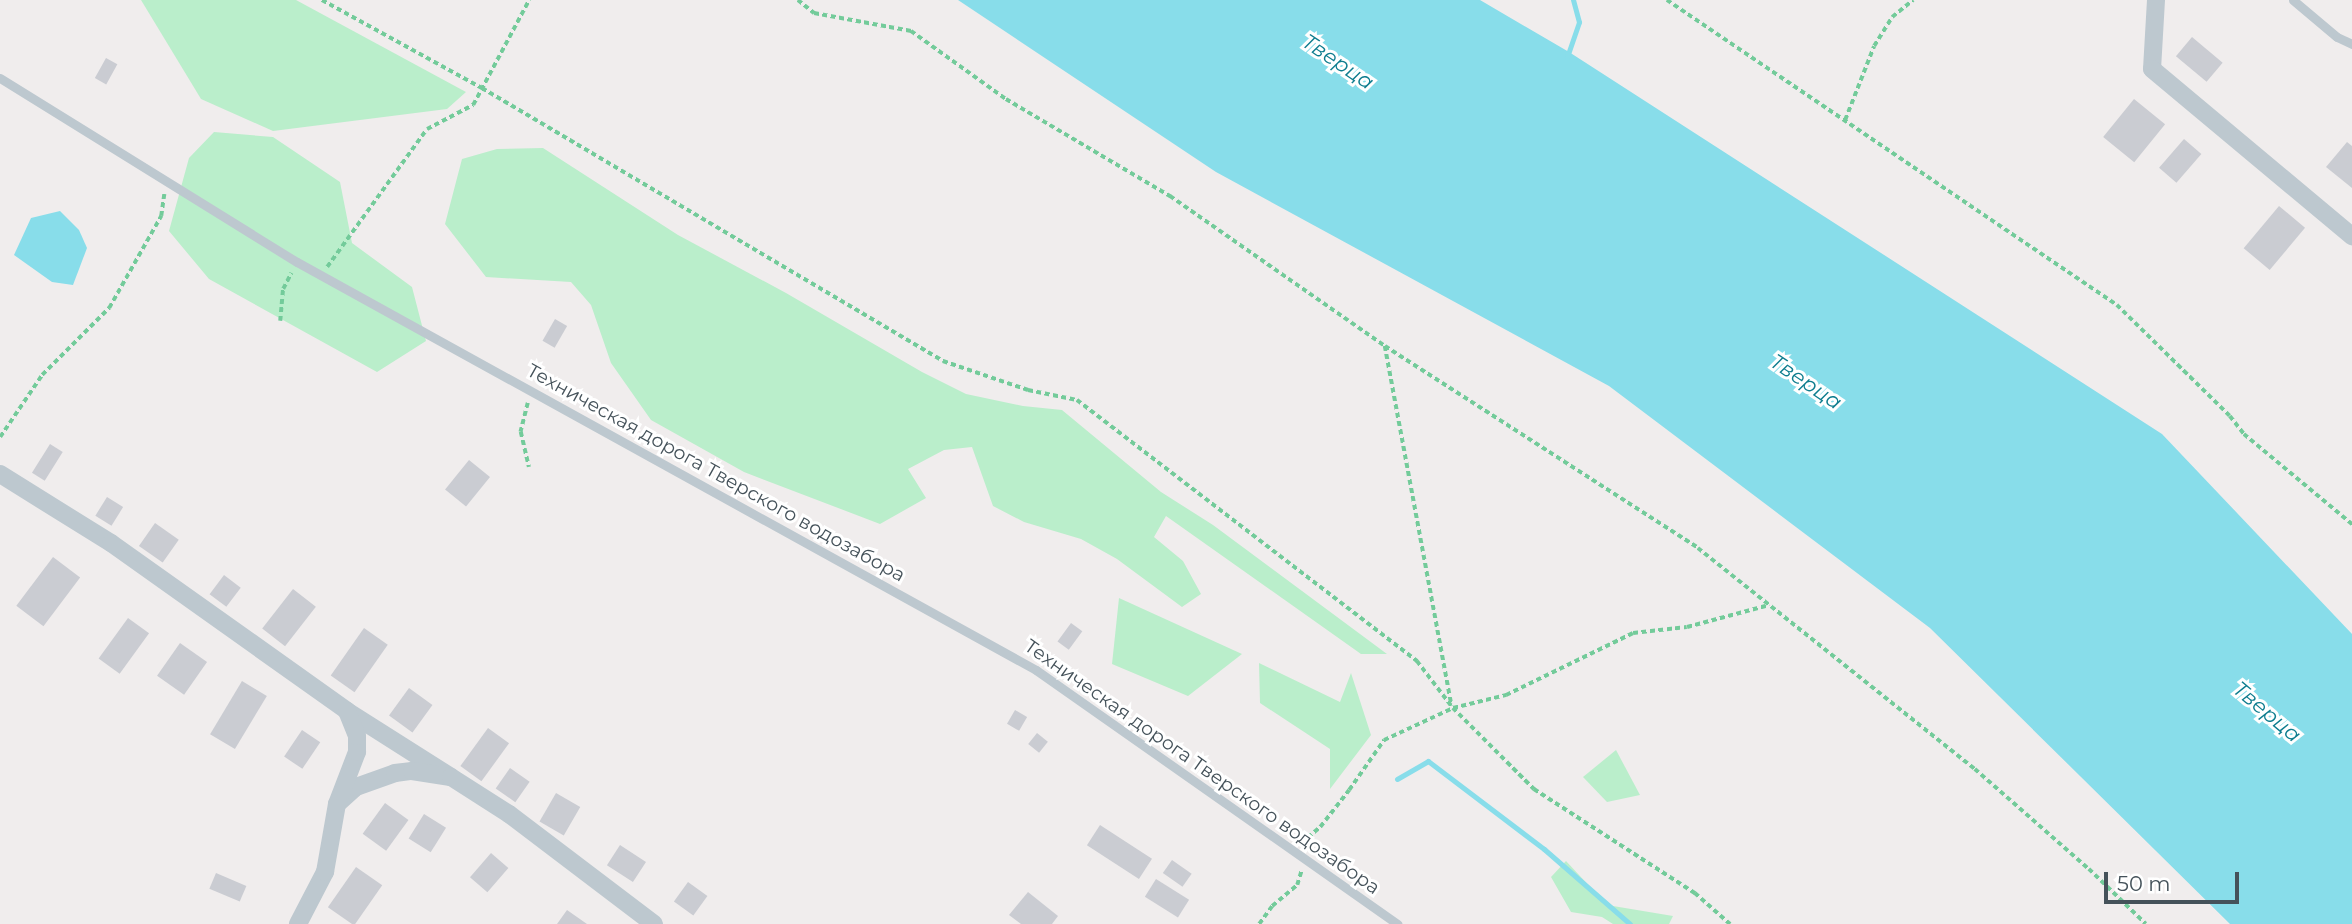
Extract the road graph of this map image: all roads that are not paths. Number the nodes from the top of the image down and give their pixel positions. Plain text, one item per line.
1 (2156, 0) edge
2 (2293, 0) edge
3 (2352, 44) edge
4 (0, 78) edge
5 (2352, 236) edge
6 (0, 474) edge
7 (347, 711) junction
8 (450, 777) junction
9 (337, 804) junction
10 (298, 924) edge
11 (654, 924) edge
12 (1398, 924) edge

1 - 5 street
2 - 3 lane
4 - 12 lane, Техническая дорога Тверского водозабора
6 - 7 street
7 - 8 street
7 - 9 street
8 - 9 street
8 - 11 street
9 - 10 street

